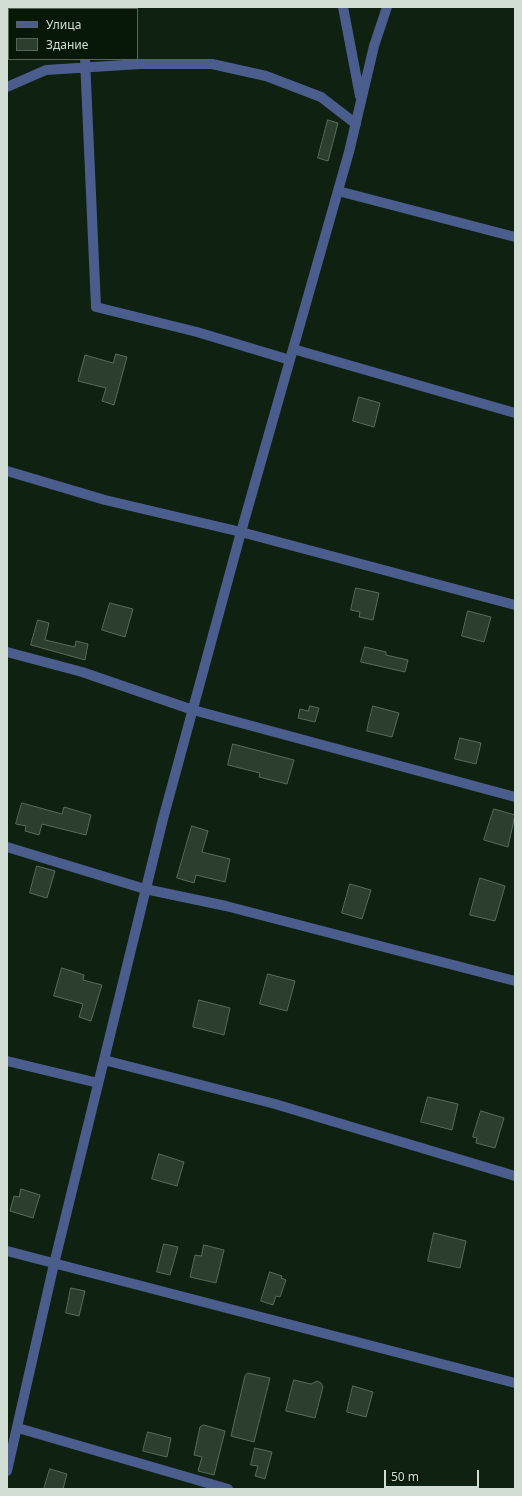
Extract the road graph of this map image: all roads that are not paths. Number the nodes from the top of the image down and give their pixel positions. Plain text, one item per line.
1 (343, 7) edge
2 (387, 7) edge
3 (85, 63) edge
4 (7, 87) edge
5 (361, 100) junction
6 (356, 124) junction
7 (338, 191) junction
8 (515, 237) edge
9 (293, 349) junction
10 (290, 360) junction
11 (515, 412) edge
12 (7, 471) edge
13 (241, 532) junction
14 (515, 605) edge
15 (7, 652) edge
16 (193, 710) junction
17 (515, 797) edge
18 (7, 847) edge
19 (145, 889) junction
20 (515, 981) edge
21 (104, 1060) junction
22 (7, 1061) edge
23 (98, 1083) junction
24 (515, 1176) edge
25 (7, 1251) edge
26 (54, 1264) junction
27 (515, 1383) edge
28 (18, 1428) junction
29 (11, 1438) edge
30 (7, 1471) edge
31 (228, 1489) edge

1 - 5 street
2 - 5 street
3 - 4 street
3 - 6 street
3 - 10 street
5 - 6 street
6 - 7 street
7 - 8 street
7 - 9 street
9 - 10 street
9 - 11 street
10 - 13 street
12 - 13 street
13 - 14 street
13 - 16 street
15 - 16 street
16 - 17 street
16 - 19 street
18 - 19 street
19 - 20 street
19 - 21 street
21 - 23 street
21 - 24 street
22 - 23 street
23 - 26 street
25 - 26 street
26 - 27 street
26 - 28 street
28 - 29 street
28 - 31 street
29 - 30 street

